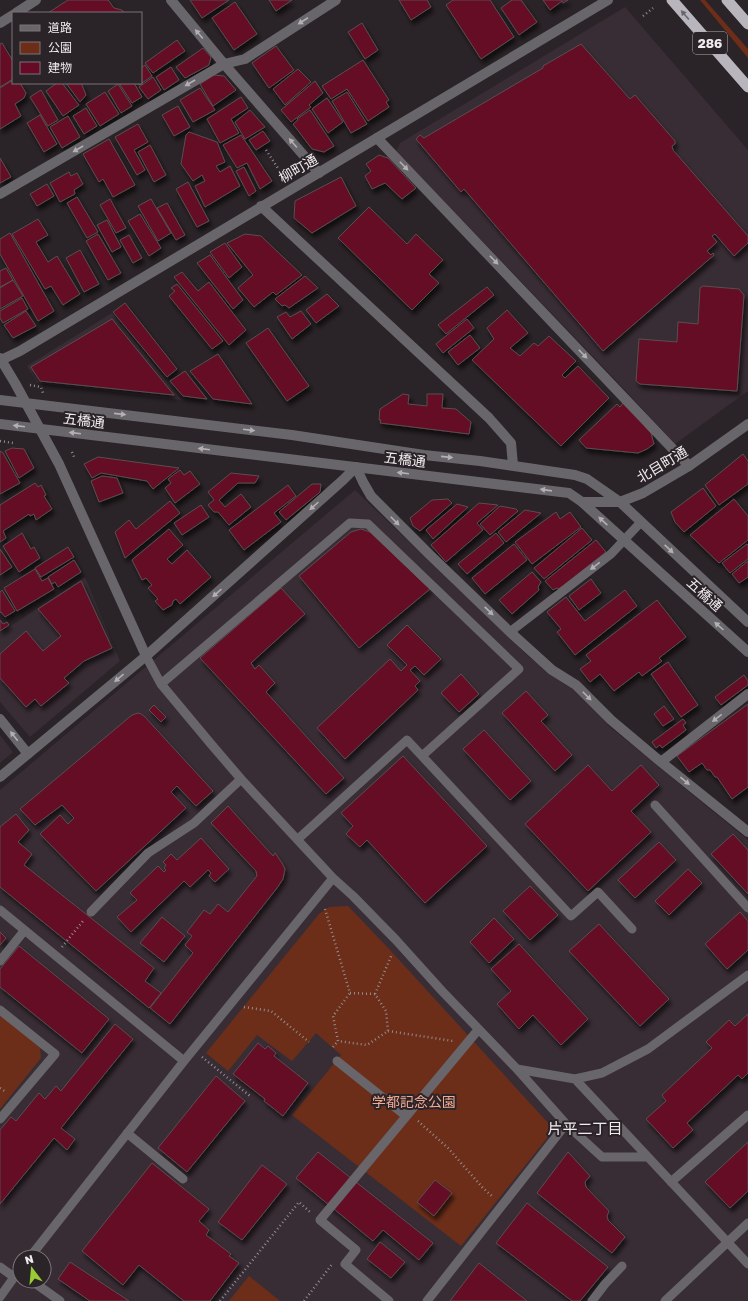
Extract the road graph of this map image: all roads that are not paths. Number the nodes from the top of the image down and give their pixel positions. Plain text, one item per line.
1 (36, 0) edge
2 (171, 0) edge
3 (336, 0) edge
4 (608, 0) edge
5 (672, 0) edge
6 (727, 0) edge
7 (18, 12) edge
8 (12, 16) edge
9 (0, 23) edge
10 (748, 24) edge
11 (224, 64) junction
12 (748, 87) edge
13 (377, 138) junction
14 (319, 173) junction
15 (0, 194) edge
16 (261, 206) junction
17 (1, 359) edge
18 (0, 400) edge
19 (25, 402) junction
20 (0, 424) edge
21 (748, 424) edge
22 (39, 428) junction
23 (513, 465) junction
24 (689, 466) junction
25 (356, 467) junction
26 (582, 502) junction
27 (620, 502) junction
28 (641, 522) junction
29 (624, 540) junction
30 (748, 622) edge
31 (510, 632) junction
32 (748, 652) edge
33 (146, 656) junction
34 (161, 684) junction
35 (748, 694) edge
36 (0, 719) edge
37 (28, 754) junction
38 (422, 756) junction
39 (660, 762) junction
40 (4, 768) edge
41 (0, 777) edge
42 (241, 779) junction
43 (655, 805) dead end
44 (748, 832) edge
45 (298, 839) junction
46 (333, 878) junction
47 (748, 908) edge
48 (0, 910) edge
49 (91, 912) road end
50 (632, 929) dead end
51 (24, 931) junction
52 (0, 961) edge
53 (748, 975) edge
54 (0, 1010) edge
55 (478, 1030) junction
56 (184, 1061) junction
57 (337, 1061) dead end
58 (517, 1069) junction
59 (575, 1078) junction
60 (408, 1115) junction
61 (748, 1115) edge
62 (0, 1119) edge
63 (566, 1124) junction
64 (127, 1133) junction
65 (647, 1157) junction
66 (183, 1179) dead end
67 (671, 1182) junction
68 (748, 1223) edge
69 (727, 1242) junction
70 (36, 1249) edge
71 (748, 1264) edge
72 (622, 1266) dead end
73 (0, 1267) edge
74 (12, 1270) edge
75 (12, 1280) edge
76 (43, 1289) edge
77 (0, 1297) edge
78 (60, 1301) edge
79 (389, 1301) edge
80 (427, 1301) edge
81 (592, 1301) edge
82 (665, 1301) edge

1 - 7 street
11 -> 2 street
3 -> 11 street
4 - 13 street, 柳町通
12 -> 5 highway, 286
6 - 10 highway, 286
8 - 9 street
14 -> 11 street
11 -> 15 street
13 - 14 street, 柳町通
13 -> 24 street
14 - 16 street, 柳町通
16 - 17 street, 柳町通
16 - 23 street
17 - 19 street
18 - 19 street, 五橋通
19 - 22 street
19 -> 23 street, 五橋通
22 -> 20 street, 五橋通
21 - 24 street, 北目町通
25 -> 22 street, 五橋通
22 - 33 street
23 - 27 street, 五橋通
24 - 27 street, 北目町通
26 -> 25 street, 五橋通
25 -> 31 street
25 -> 33 street
26 - 27 street, 北目町通
29 -> 26 street, 五橋通
27 - 28 street, 五橋通
28 - 29 lane
28 -> 30 street, 五橋通
29 -> 31 lane
32 -> 29 street, 五橋通
31 -> 39 street
33 - 34 lane
33 -> 37 street
34 - 38 lane
34 - 42 lane
35 -> 39 street
37 -> 36 street
37 - 40 street
38 - 45 lane
38 - 50 lane
39 -> 44 street
40 - 41 street
42 - 45 lane
42 - 49 lane
43 - 47 lane
45 - 46 lane
46 - 55 lane
46 - 56 lane
48 - 51 lane
51 - 52 lane
51 - 56 lane
53 - 59 lane
54 - 62 lane
55 - 58 lane
55 - 60 lane
56 - 64 lane
57 - 60 lane
58 - 59 lane
58 - 63 lane
59 - 65 lane
60 - 79 lane
61 - 67 lane
63 - 65 lane
63 - 80 lane
64 - 66 lane
64 - 70 lane
65 - 67 lane
67 - 69 lane
68 - 69 lane
69 - 71 lane
69 - 82 lane
72 - 81 lane
73 - 74 lane
75 - 77 lane
76 - 78 lane

